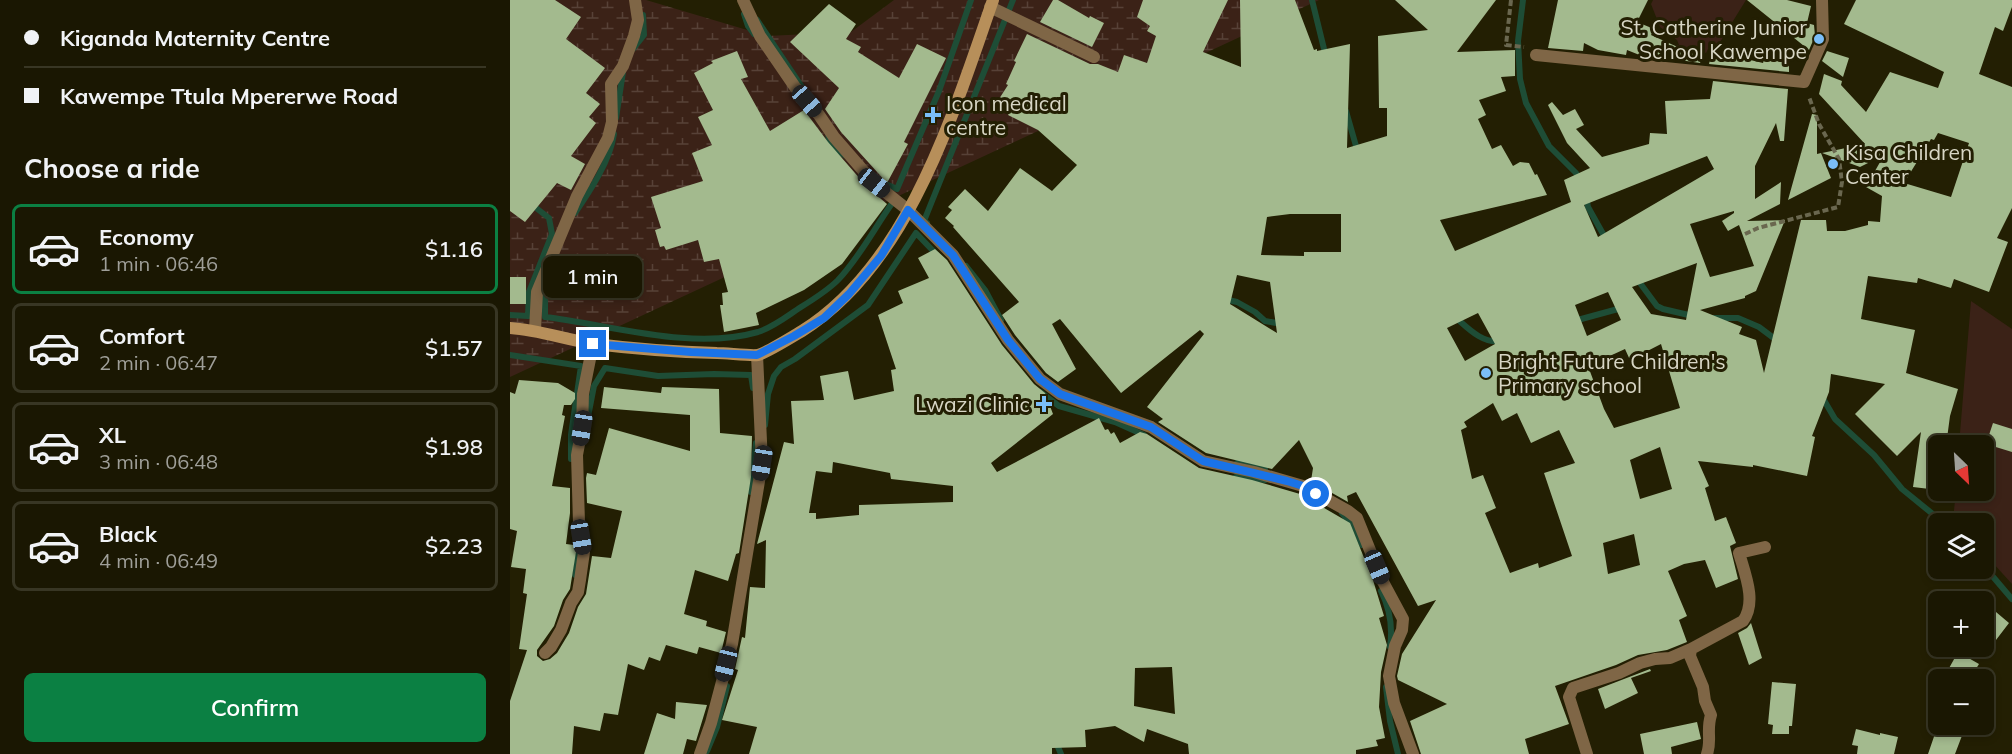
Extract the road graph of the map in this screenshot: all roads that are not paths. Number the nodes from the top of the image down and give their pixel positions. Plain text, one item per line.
1 (635, 0) edge
2 (743, 0) edge
3 (1822, 0) edge
4 (992, 4) edge
5 (1536, 55) dead end
6 (1094, 57) dead end
7 (908, 210) junction
8 (510, 328) edge
9 (535, 330) junction
10 (593, 344) junction
11 (757, 355) junction
12 (1765, 547) dead end
13 (1691, 649) junction
14 (545, 653) dead end
15 (700, 754) edge
16 (1413, 754) edge
17 (1587, 754) edge
18 (1707, 754) edge

1 - 9 street
2 - 7 street
3 - 5 street
4 - 6 street
4 - 7 street
7 - 11 street
7 - 16 street
8 - 9 street
9 - 10 street
10 - 11 street
10 - 14 street
11 - 15 street
12 - 13 street
13 - 17 street
13 - 18 street

